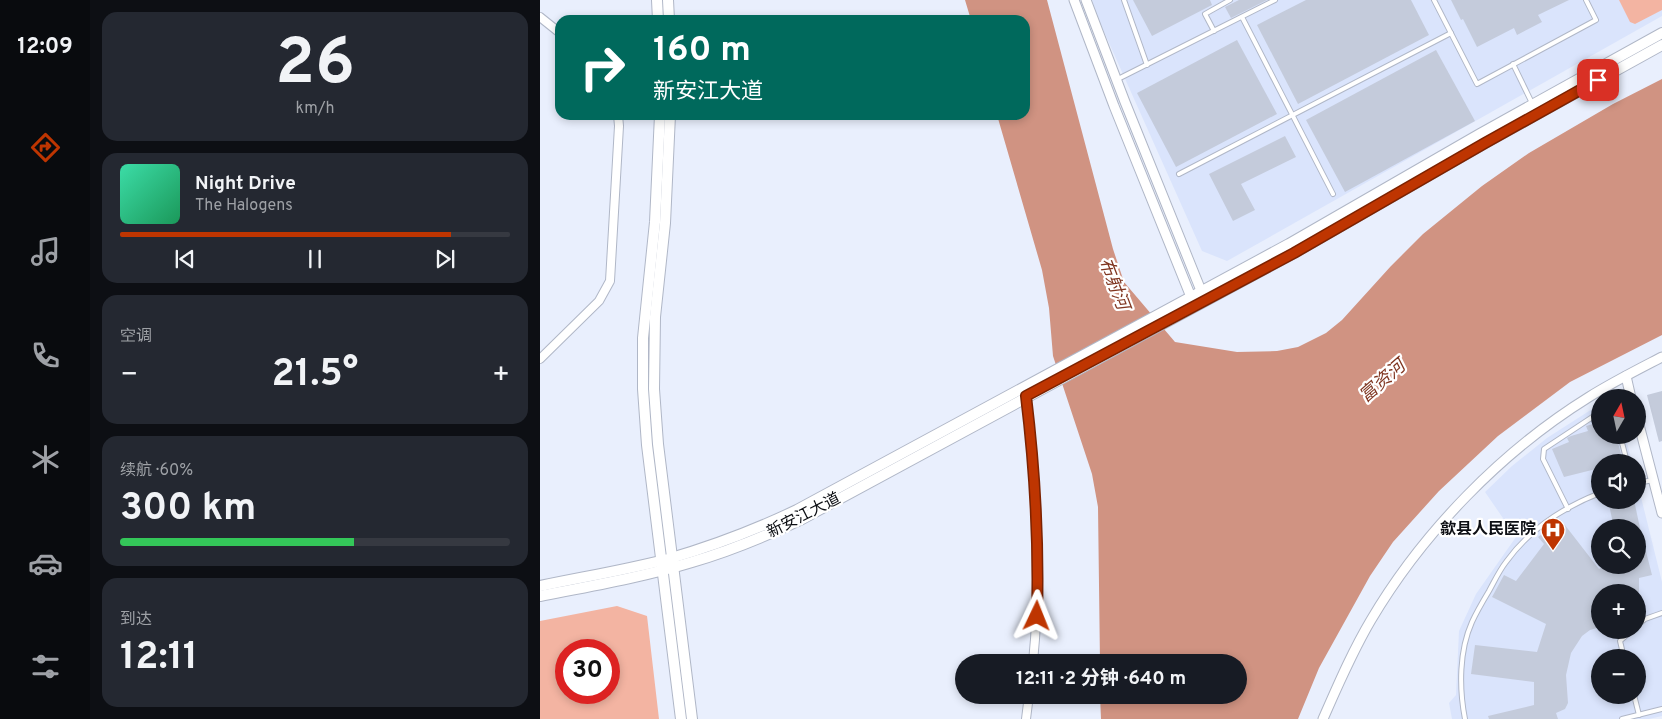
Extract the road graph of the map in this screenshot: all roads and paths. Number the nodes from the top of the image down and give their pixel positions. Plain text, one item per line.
1 (657, 0) edge
2 (668, 0) edge
3 (1074, 0) edge
4 (1086, 0) edge
5 (1124, 0) edge
6 (1230, 0) edge
7 (1275, 0) edge
8 (1434, 0) edge
9 (1586, 0) edge
10 (1224, 2) edge
11 (658, 15) edge
12 (669, 15) edge
13 (540, 17) edge
14 (1242, 17) junction
15 (555, 29) edge
16 (1214, 31) junction
17 (1451, 33) junction
18 (1662, 33) edge
19 (1662, 45) edge
20 (1147, 64) junction
21 (1513, 64) junction
22 (1116, 80) junction
23 (1533, 104) junction
24 (1292, 115) junction
25 (618, 120) edge
26 (660, 120) edge
27 (670, 120) edge
28 (1179, 174) dead end
29 (1332, 194) dead end
30 (1203, 296) junction
31 (1193, 301) junction
32 (1662, 357) edge
33 (540, 359) edge
34 (1626, 376) junction
35 (1046, 380) junction
36 (1629, 389) edge
37 (1026, 396) junction
38 (1591, 418) edge
39 (1644, 444) edge
40 (1653, 480) junction
41 (1646, 481) edge
42 (1591, 497) edge
43 (1568, 508) junction
44 (1662, 513) edge
45 (666, 564) junction
46 (540, 586) edge
47 (540, 596) edge
48 (1662, 613) edge
49 (1646, 619) edge
50 (1034, 654) edge
51 (1028, 704) edge
52 (1636, 704) edge
53 (1662, 709) edge
54 (1639, 715) junction
55 (681, 719) edge
56 (692, 719) edge
57 (1026, 719) edge
58 (1323, 719) edge
59 (1465, 719) edge
60 (1622, 719) edge

1 - 11 main road
2 - 12 main road
3 - 31 street
4 - 22 street
5 - 20 lane
6 - 10 lane
7 - 14 lane
8 - 17 lane
9 - 21 lane
10 - 16 lane
13 - 15 street
14 - 16 lane
14 - 24 lane
16 - 20 lane
17 - 21 lane
17 - 24 lane
18 - 23 main road
19 - 30 main road
20 - 22 lane
21 - 23 lane
22 - 30 street
23 - 30 main road
24 - 28 lane
24 - 29 lane
25 - 33 street
26 - 45 main road
27 - 45 main road
30 - 31 main road
31 - 35 main road
32 - 34 street
34 - 36 street
34 - 58 street
35 - 37 main road, 新安江大道
35 - 45 main road, 新安江大道
37 - 45 main road, 新安江大道
37 - 50 street
38 - 43 lane
39 - 40 street
40 - 41 lane
40 - 44 street
42 - 43 lane
43 - 59 lane
45 - 46 main road, 新安江大道
45 - 47 main road, 新安江大道
45 - 55 main road
45 - 56 main road
48 - 49 lane
51 - 57 street
52 - 54 lane
53 - 54 lane
54 - 60 lane

